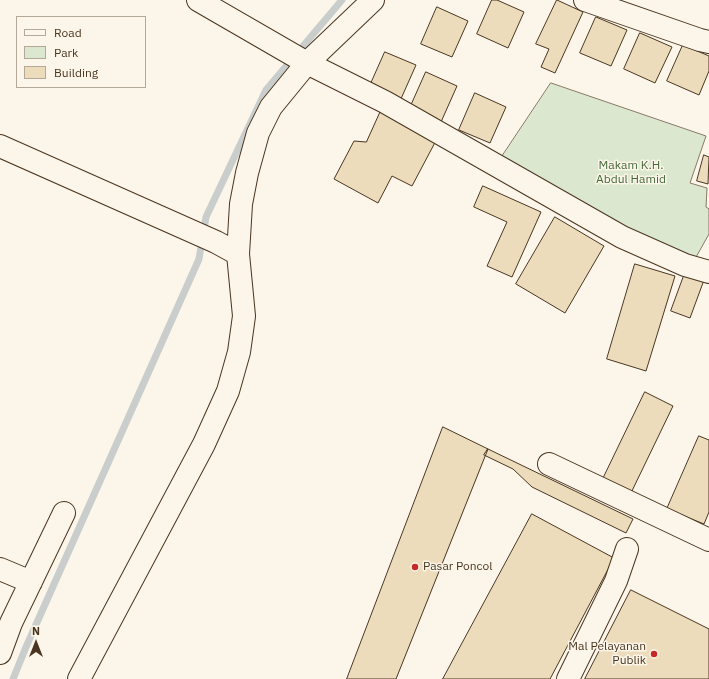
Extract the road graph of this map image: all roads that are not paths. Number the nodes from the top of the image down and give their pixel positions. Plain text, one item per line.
1 (198, 0) edge
2 (373, 0) edge
3 (585, 0) edge
4 (709, 42) edge
5 (303, 61) junction
6 (0, 146) edge
7 (238, 254) junction
8 (709, 272) edge
9 (549, 464) dead end
10 (64, 513) dead end
11 (709, 540) edge
12 (627, 549) dead end
13 (0, 569) edge
14 (31, 582) junction
15 (0, 653) edge
16 (79, 679) edge
17 (568, 679) edge

1 - 5 street
2 - 5 street
3 - 4 street
5 - 7 street
5 - 8 street
6 - 7 street
7 - 16 street
9 - 11 street
10 - 14 street
12 - 17 street
13 - 14 street
14 - 15 street

